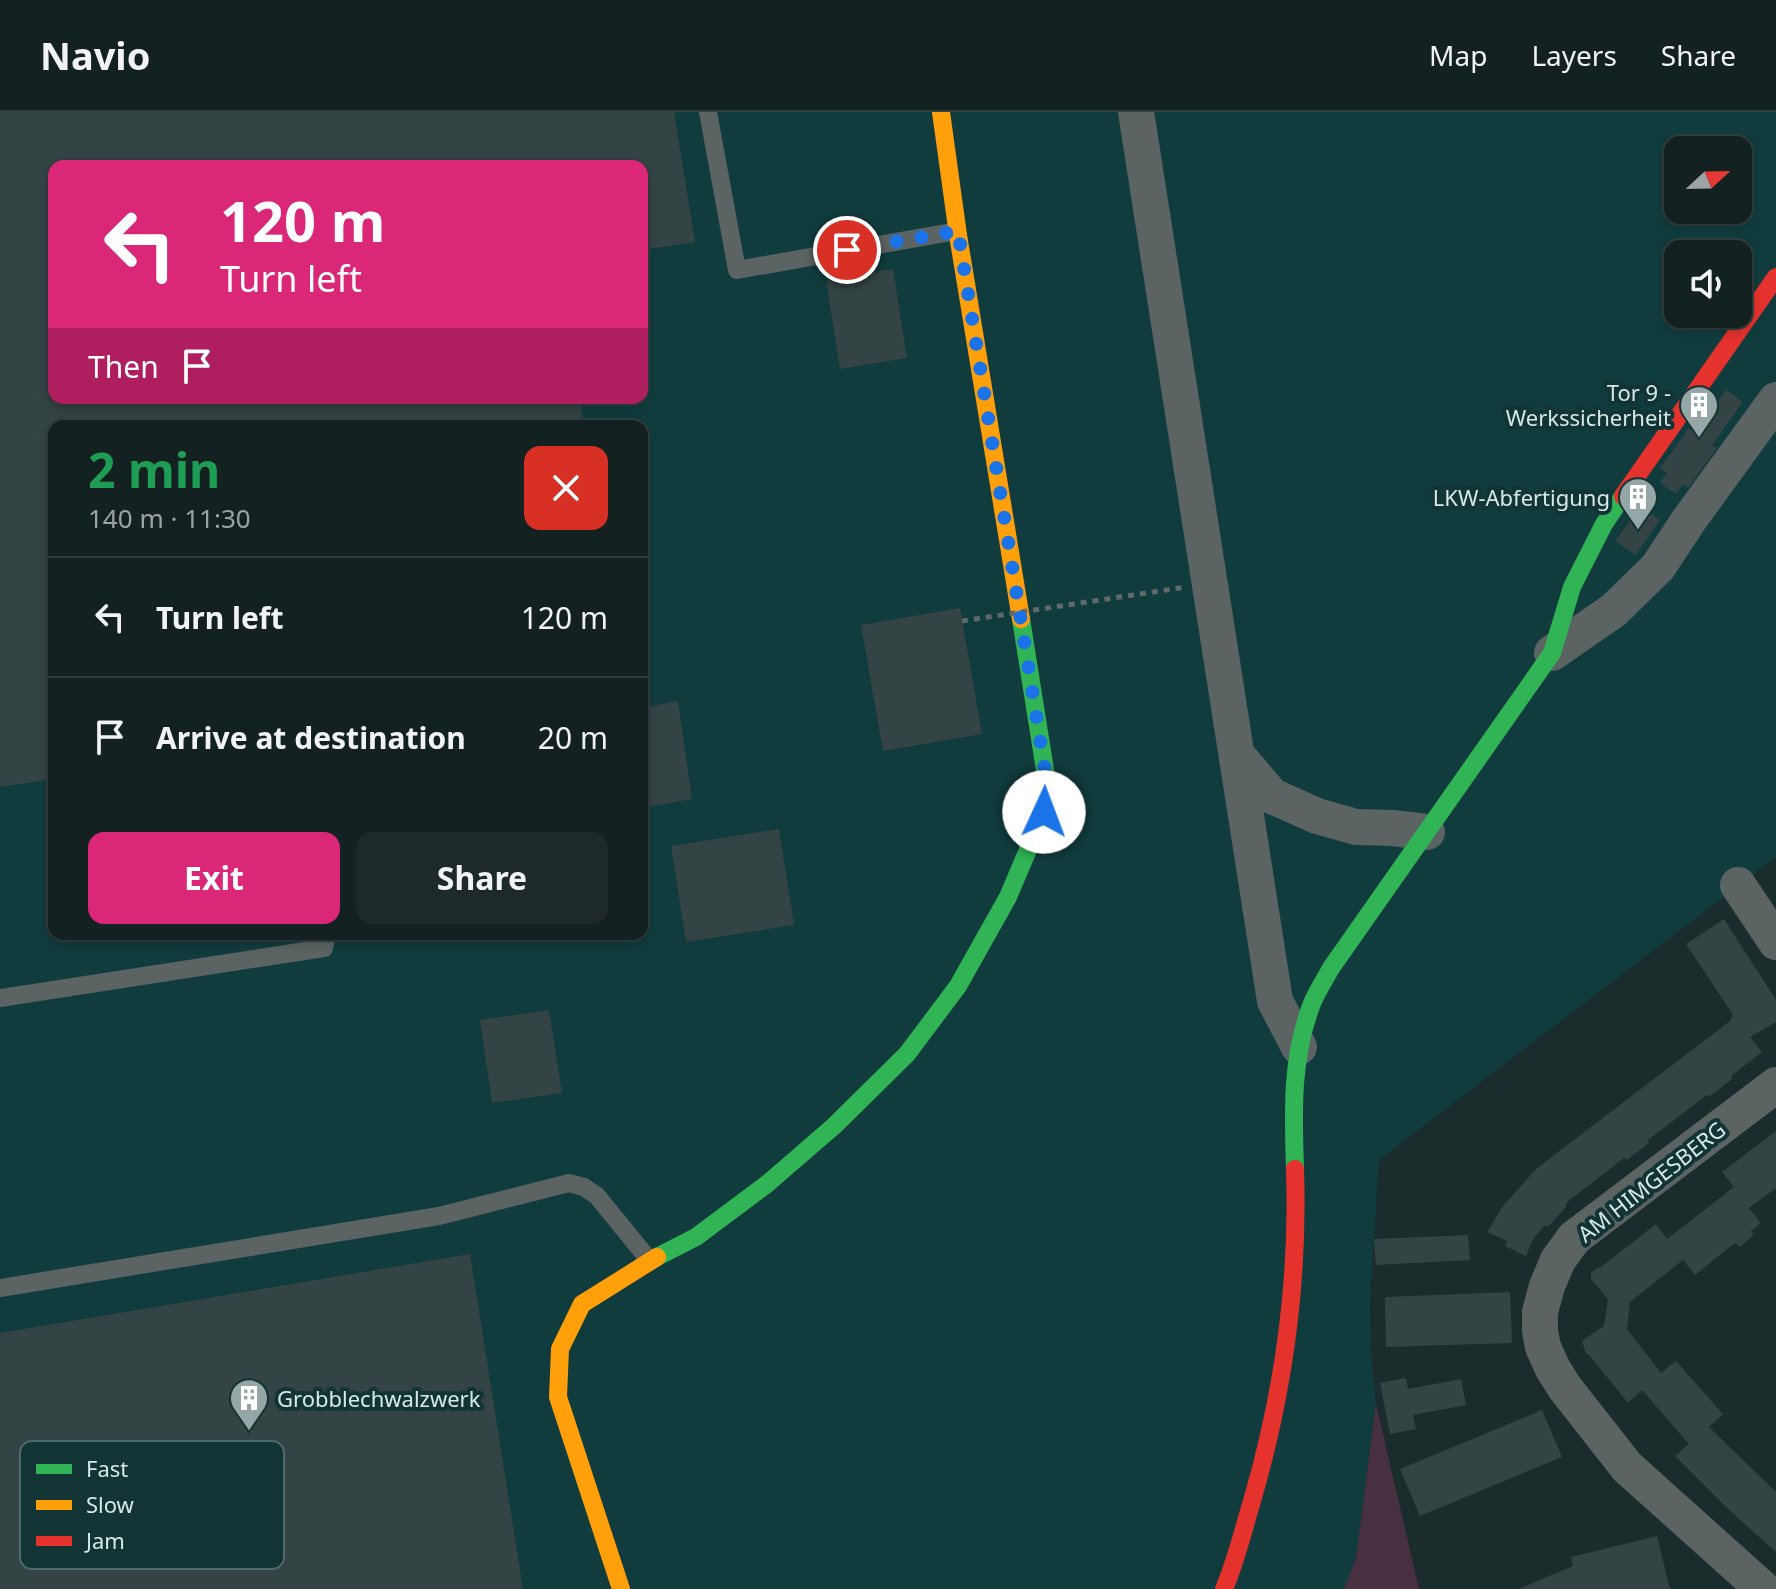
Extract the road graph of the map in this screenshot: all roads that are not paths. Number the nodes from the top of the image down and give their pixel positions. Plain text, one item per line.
1 (708, 112) edge
2 (941, 112) edge
3 (1136, 112) edge
4 (958, 231) junction
5 (1776, 277) edge
6 (1776, 400) edge
7 (1552, 653) junction
8 (1237, 755) junction
9 (1427, 832) junction
10 (1738, 885) dead end
11 (326, 940) edge
12 (1776, 942) edge
13 (0, 998) edge
14 (1299, 1047) junction
15 (1776, 1085) edge
16 (650, 1261) junction
17 (0, 1288) edge
18 (621, 1589) edge
19 (1224, 1589) edge
20 (1763, 1589) edge

1 - 4 lane
2 - 4 street
3 - 8 street
4 - 16 street
5 - 7 street
6 - 7 street
7 - 9 street
8 - 9 street
8 - 14 street
9 - 14 street
10 - 12 street
11 - 13 lane
14 - 19 street
15 - 20 street, AM HIMGESBERG
16 - 17 lane
16 - 18 street

